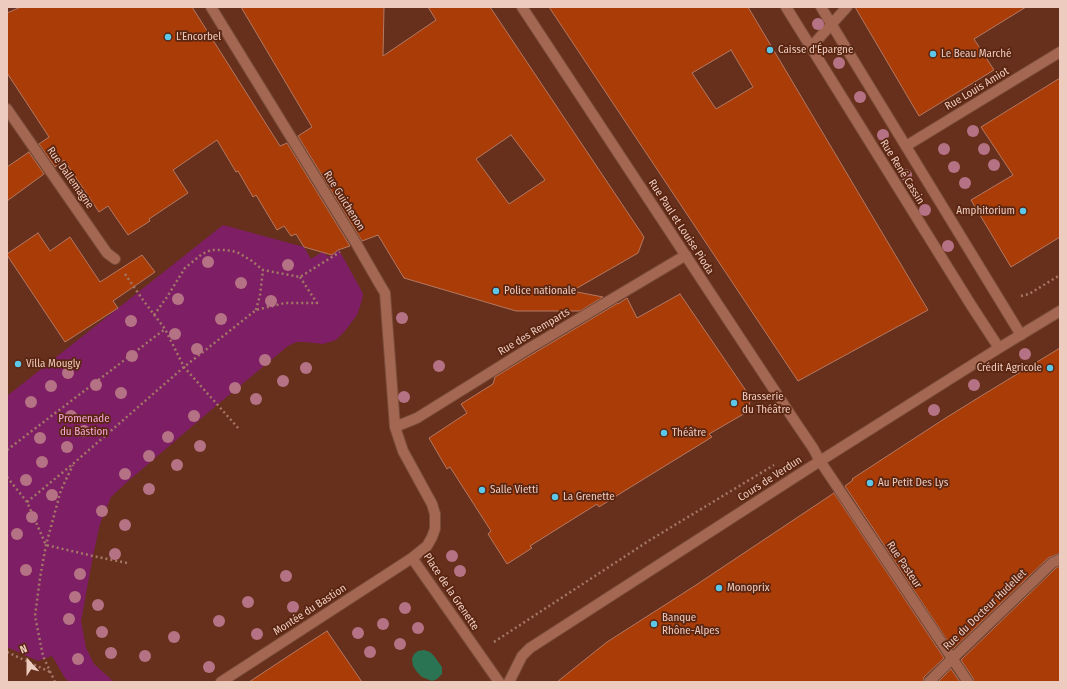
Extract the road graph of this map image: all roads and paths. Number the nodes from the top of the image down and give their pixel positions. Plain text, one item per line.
1 (211, 7) edge
2 (522, 7) edge
3 (786, 7) edge
4 (821, 7) edge
5 (847, 7) edge
6 (832, 24) junction
7 (811, 47) junction
8 (1060, 52) edge
9 (7, 109) edge
10 (906, 146) junction
11 (340, 252) dead end
12 (686, 256) junction
13 (115, 258) joint
14 (263, 270) junction
15 (300, 277) junction
16 (256, 310) junction
17 (1060, 311) edge
18 (154, 315) junction
19 (165, 329) junction
20 (1021, 335) junction
21 (999, 348) junction
22 (184, 367) junction
23 (395, 427) junction
24 (239, 430) dead end
25 (7, 450) edge
26 (820, 461) junction
27 (74, 463) junction
28 (778, 463) dead end
29 (7, 477) edge
30 (27, 502) junction
31 (46, 545) junction
32 (412, 558) junction
33 (1060, 559) edge
34 (127, 563) dead end
35 (7, 652) edge
36 (478, 653) junction
37 (952, 658) junction
38 (51, 672) junction
39 (55, 682) edge
40 (221, 682) edge
41 (499, 682) edge
42 (509, 682) edge
43 (929, 682) edge
44 (968, 682) edge

1 - 23 street, Rue Guichenon
2 - 12 street, Rue Paul et Louise Pioda
3 - 7 street, Rue René Cassin
4 - 6 street, Rue René Cassin
5 - 6 street
6 - 7 street
6 - 10 street, Rue René Cassin
7 - 21 street, Rue René Cassin
8 - 10 street, Rue Louis Amiot
9 - 13 street, Rue Dallemagne
10 - 20 street, Rue René Cassin
11 - 15 path
12 - 23 street, Rue des Remparts
12 - 26 street, Rue Paul et Louise Pioda
13 - 18 path
14 - 15 path
14 - 16 path
14 - 18 path
15 - 16 path
16 - 22 path
17 - 20 street, Cours de Verdun
18 - 19 path
19 - 22 path
19 - 25 path
20 - 21 street, Cours de Verdun
21 - 26 street, Cours de Verdun
22 - 24 path
22 - 27 path
23 - 32 street, Place de la Grenette
26 - 37 street, Rue Pasteur
26 - 42 street, Cours de Verdun
27 - 30 path
27 - 31 path
28 - 36 path
29 - 30 path
30 - 31 path
31 - 34 path
31 - 38 path
32 - 36 street, Place de la Grenette
32 - 40 street, Montée du Bastion
33 - 37 street, Rue du Docteur Hudellet
35 - 38 path
36 - 41 street, Place de la Grenette
37 - 43 street, Rue du Docteur Hudellet
37 - 44 street, Rue Pasteur
38 - 39 path

